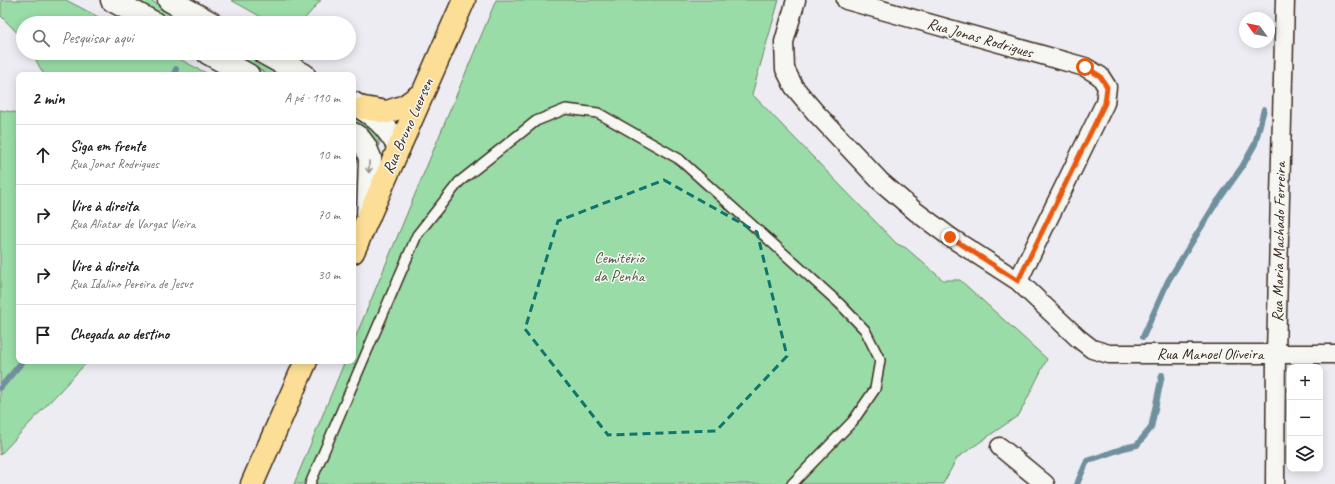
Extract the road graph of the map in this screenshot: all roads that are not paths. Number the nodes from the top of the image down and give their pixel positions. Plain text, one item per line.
1 (112, 0) edge
2 (169, 0) edge
3 (464, 0) edge
4 (796, 0) edge
5 (846, 0) edge
6 (1286, 0) edge
7 (141, 16) edge
8 (198, 16) edge
9 (221, 60) edge
10 (277, 60) edge
11 (243, 72) edge
12 (299, 72) edge
13 (423, 93) junction
14 (358, 106) edge
15 (356, 136) edge
16 (399, 147) junction
17 (368, 218) junction
18 (356, 245) edge
19 (1018, 281) junction
20 (1276, 354) junction
21 (1335, 354) edge
22 (305, 364) edge
23 (1000, 447) dead end
24 (252, 484) edge
25 (310, 484) edge
26 (792, 484) edge
27 (1045, 484) edge
28 (1275, 484) edge

1 - 7 main road
2 - 8 main road
3 - 13 main road, Rua Bruno Luersen
4 - 19 street, Rua Manoel Oliveira
5 - 19 street, Rua Jonas Rodrigues
6 - 20 street, Rua Maria Machado Ferreira
9 - 11 main road
10 - 12 main road
13 - 14 main road
13 - 16 main road, Rua Bruno Luersen
14 - 16 main road
15 -> 17 main road
16 - 17 main road, Rua Bruno Luersen
17 - 18 main road, Rua Bruno Luersen
19 - 20 street, Rua Manoel Oliveira
20 - 21 street, Rua Manoel Oliveira
20 - 28 street, Rua Maria Machado Ferreira
22 - 24 main road
23 - 27 street
25 - 26 lane

